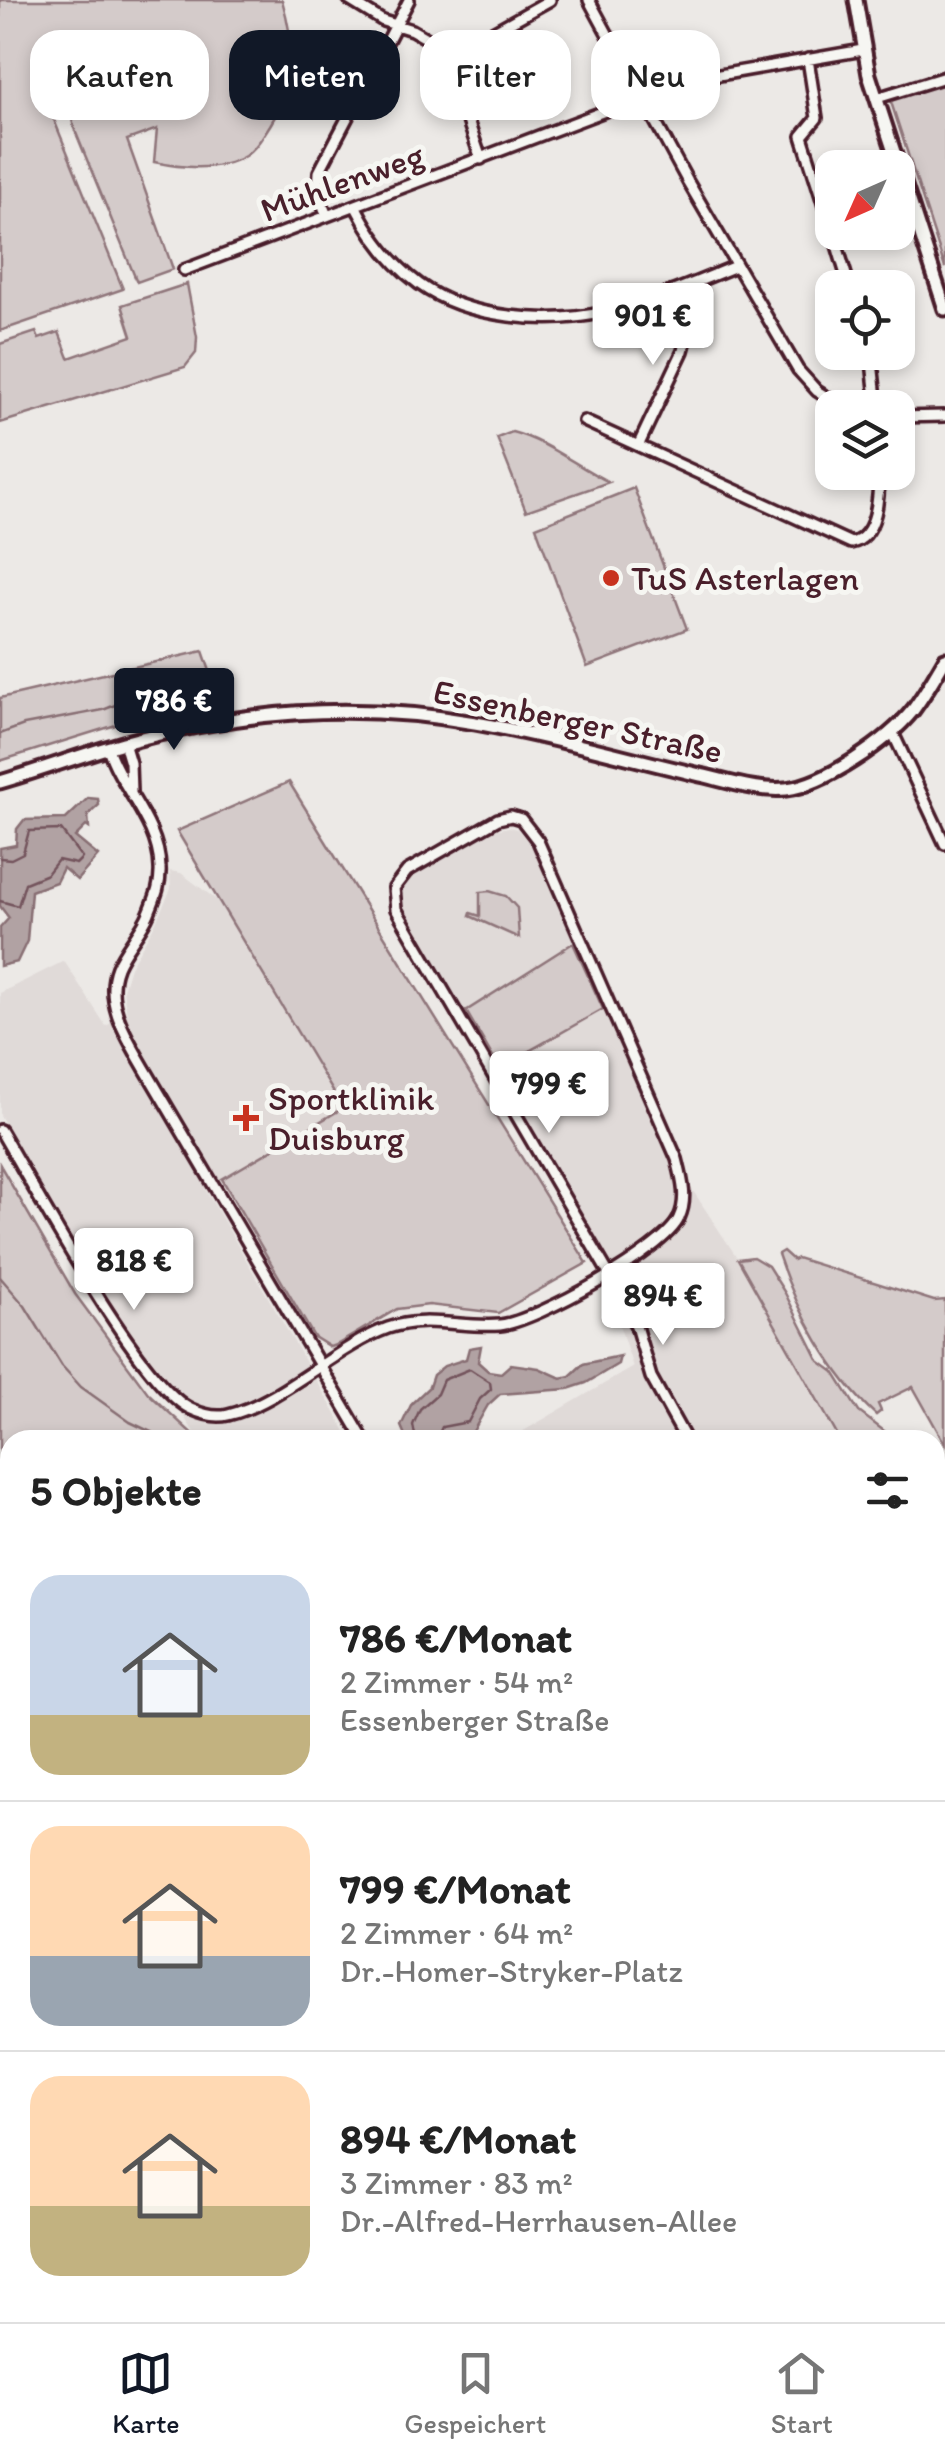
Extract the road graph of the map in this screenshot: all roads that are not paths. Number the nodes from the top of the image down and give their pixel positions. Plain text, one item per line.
1 (349, 0) edge
2 (410, 0) edge
3 (550, 0) edge
4 (590, 0) edge
5 (856, 0) edge
6 (396, 26) junction
7 (496, 30) edge
8 (606, 30) edge
9 (420, 36) edge
10 (864, 50) junction
11 (808, 59) junction
12 (720, 75) edge
13 (945, 76) edge
14 (877, 98) junction
15 (591, 117) edge
16 (468, 120) edge
17 (655, 120) edge
18 (481, 159) junction
19 (815, 176) edge
20 (356, 207) junction
21 (327, 216) junction
22 (736, 266) junction
23 (184, 270) dead end
24 (673, 291) junction
25 (945, 309) edge
26 (816, 390) edge
27 (915, 416) edge
28 (945, 416) edge
29 (584, 420) dead end
30 (639, 444) junction
31 (879, 490) edge
32 (945, 659) edge
33 (892, 732) junction
34 (124, 743) junction
35 (108, 748) junction
36 (3, 781) edge
37 (132, 795) junction
38 (945, 844) edge
39 (0, 1130) edge
40 (609, 1274) junction
41 (319, 1367) junction
42 (358, 1430) edge
43 (680, 1430) edge

1 - 6 street
2 - 6 street
3 - 7 street
4 - 8 street
5 - 10 main road
6 - 9 street
6 - 21 street
10 - 11 street, Mühlenweg
10 - 14 main road
11 - 12 street, Mühlenweg
11 - 19 street
13 - 14 street
14 - 25 main road
15 - 18 street, Mühlenweg
16 - 18 street
17 - 22 street
18 - 20 street, Mühlenweg
20 - 21 street, Mühlenweg
20 - 24 street
21 - 23 street, Mühlenweg
22 - 24 street
22 - 26 street
24 - 30 street
27 - 28 street
29 - 30 street
30 - 31 street
32 - 33 main road, Essenberger Straße
33 - 34 main road, Essenberger Straße
33 - 38 street
34 - 35 main road, Essenberger Straße
34 - 37 street
35 - 36 main road, Essenberger Straße
35 - 37 street
37 - 41 street
39 - 41 street
40 - 40 street
40 - 41 street
40 - 43 street
41 - 42 street

